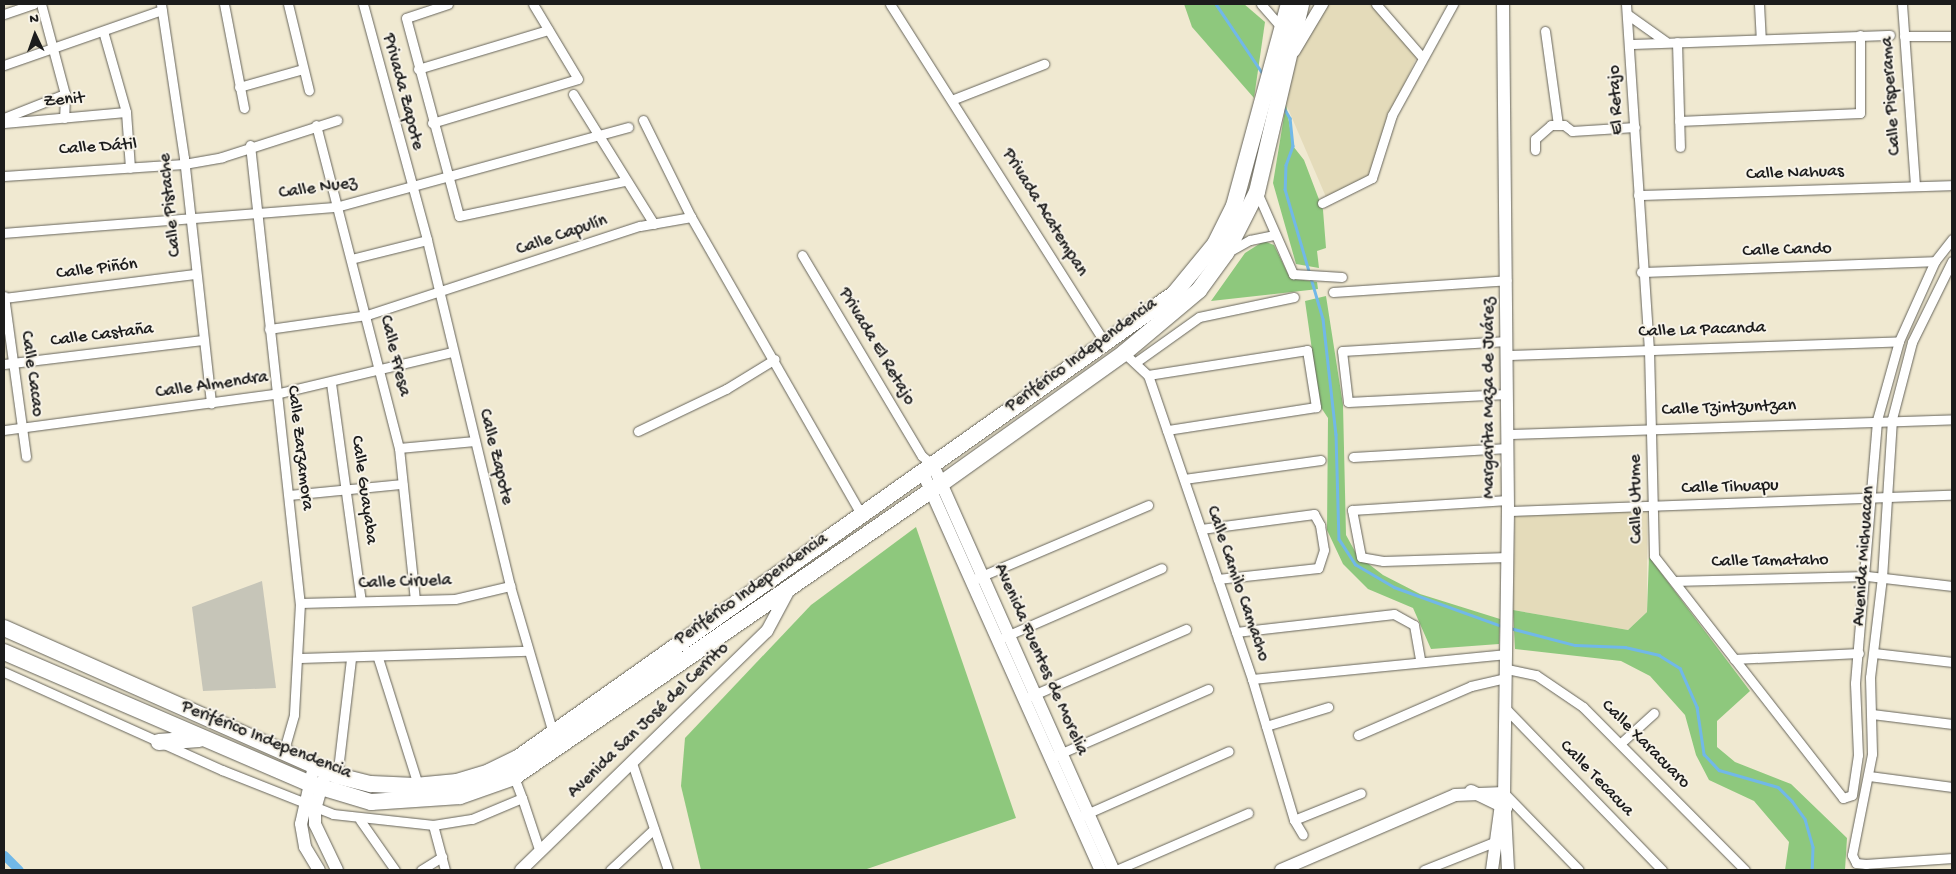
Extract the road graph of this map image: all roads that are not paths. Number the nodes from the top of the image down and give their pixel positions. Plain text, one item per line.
1 (33, 4) edge
2 (41, 4) edge
3 (224, 4) edge
4 (288, 4) edge
5 (363, 4) edge
6 (448, 4) edge
7 (533, 4) edge
8 (890, 4) edge
9 (1261, 4) edge
10 (1289, 4) edge
11 (1301, 4) edge
12 (1322, 4) edge
13 (1376, 4) edge
14 (1453, 4) edge
15 (1503, 4) edge
16 (1626, 4) edge
17 (1758, 4) edge
18 (1902, 4) edge
19 (162, 7) edge
20 (4, 14) edge
21 (1627, 14) junction
22 (1282, 28) junction
23 (548, 30) junction
24 (1545, 30) dead end
25 (103, 31) junction
26 (1860, 35) junction
27 (1890, 35) dead end
28 (1904, 36) junction
29 (1952, 36) edge
30 (1761, 38) junction
31 (1665, 41) junction
32 (1677, 42) junction
33 (1630, 44) junction
34 (55, 47) junction
35 (1422, 57) junction
36 (4, 64) edge
37 (1044, 64) dead end
38 (1278, 64) junction
39 (303, 69) junction
40 (418, 69) junction
41 (239, 86) junction
42 (1274, 89) junction
43 (308, 91) dead end
44 (65, 94) junction
45 (573, 94) dead end
46 (954, 98) junction
47 (244, 108) dead end
48 (126, 112) junction
49 (4, 118) edge
50 (64, 118) junction
51 (337, 120) dead end
52 (643, 120) dead end
53 (1679, 121) junction
54 (432, 122) junction
55 (4, 123) edge
56 (316, 125) junction
57 (1558, 125) junction
58 (628, 127) dead end
59 (1635, 127) junction
60 (599, 136) junction
61 (250, 145) junction
62 (1680, 147) dead end
63 (1535, 150) dead end
64 (184, 161) junction
65 (130, 165) junction
66 (4, 171) edge
67 (4, 176) edge
68 (448, 177) junction
69 (625, 181) junction
70 (1952, 185) edge
71 (1915, 186) junction
72 (411, 188) junction
73 (1257, 192) junction
74 (1638, 195) junction
75 (1322, 203) dead end
76 (336, 207) junction
77 (258, 213) junction
78 (691, 217) junction
79 (188, 220) junction
80 (654, 224) junction
81 (4, 233) edge
82 (1274, 235) junction
83 (427, 240) junction
84 (1952, 240) edge
85 (1226, 253) junction
86 (802, 255) dead end
87 (351, 259) junction
88 (1935, 261) junction
89 (1952, 261) edge
90 (1641, 272) junction
91 (194, 274) junction
92 (1342, 277) dead end
93 (1507, 280) junction
94 (1334, 292) dead end
95 (440, 295) junction
96 (4, 297) edge
97 (1294, 297) dead end
98 (367, 315) junction
99 (269, 329) junction
100 (203, 340) junction
101 (1507, 341) junction
102 (1899, 341) junction
103 (1106, 345) junction
104 (1649, 350) junction
105 (451, 352) junction
106 (1507, 355) junction
107 (1130, 357) junction
108 (774, 359) junction
109 (8, 363) edge
110 (382, 370) junction
111 (1148, 375) junction
112 (331, 383) junction
113 (275, 394) junction
114 (1508, 394) junction
115 (211, 404) junction
116 (1892, 419) junction
117 (1952, 419) edge
118 (1877, 420) junction
119 (22, 427) junction
120 (1651, 428) junction
121 (4, 430) edge
122 (1167, 430) junction
123 (638, 431) dead end
124 (1508, 434) junction
125 (474, 442) junction
126 (400, 448) junction
127 (1508, 448) junction
128 (26, 456) dead end
129 (1353, 457) dead end
130 (1321, 460) dead end
131 (926, 465) junction
132 (1184, 479) junction
133 (402, 484) junction
134 (935, 487) junction
135 (347, 490) junction
136 (289, 495) junction
137 (1952, 495) edge
138 (1886, 497) junction
139 (1870, 498) junction
140 (1148, 505) dead end
141 (1508, 505) junction
142 (1653, 507) junction
143 (862, 516) junction
144 (1201, 529) junction
145 (1508, 557) junction
146 (1162, 568) dead end
147 (984, 575) junction
148 (1867, 576) junction
149 (1882, 577) junction
150 (1218, 579) junction
151 (1674, 581) junction
152 (970, 582) junction
153 (510, 586) junction
154 (1952, 586) edge
155 (790, 588) junction
156 (415, 599) junction
157 (361, 601) junction
158 (300, 603) junction
159 (4, 628) edge
160 (1186, 629) dead end
161 (1236, 632) junction
162 (1010, 635) junction
163 (997, 640) junction
164 (528, 651) junction
165 (1507, 651) junction
166 (4, 652) edge
167 (1859, 652) junction
168 (1874, 653) junction
169 (300, 658) junction
170 (378, 658) junction
171 (1734, 659) junction
172 (351, 660) junction
173 (1420, 660) junction
174 (1952, 662) edge
175 (4, 672) edge
176 (1507, 673) junction
177 (1252, 679) junction
178 (69, 680) junction
179 (1208, 689) dead end
180 (1036, 694) junction
181 (62, 697) junction
182 (1024, 699) junction
183 (1328, 707) dead end
184 (1507, 710) junction
185 (1654, 713) dead end
186 (1872, 714) junction
187 (1952, 724) edge
188 (1266, 726) junction
189 (553, 733) junction
190 (1358, 736) dead end
191 (203, 739) junction
192 (159, 742) junction
193 (1622, 742) junction
194 (1229, 751) dead end
195 (283, 753) junction
196 (1056, 755) junction
197 (632, 763) junction
198 (326, 771) junction
199 (514, 776) junction
200 (1869, 776) junction
201 (418, 785) junction
202 (1952, 787) edge
203 (321, 788) junction
204 (1470, 791) junction
205 (1504, 792) junction
206 (1362, 793) dead end
207 (522, 798) junction
208 (1843, 798) joint
209 (302, 804) junction
210 (1503, 807) junction
211 (314, 809) junction
212 (1521, 810) junction
213 (1248, 813) dead end
214 (1083, 815) junction
215 (360, 820) junction
216 (1294, 820) junction
217 (433, 824) junction
218 (654, 828) junction
219 (1303, 834) dead end
220 (1494, 842) junction
221 (540, 852) junction
222 (442, 857) junction
223 (1952, 858) edge
224 (319, 870) edge
225 (337, 870) edge
226 (395, 870) edge
227 (421, 870) edge
228 (445, 870) edge
229 (521, 870) edge
230 (610, 870) edge
231 (668, 870) edge
232 (1101, 870) edge
233 (1114, 870) edge
234 (1281, 870) edge
235 (1424, 870) edge
236 (1492, 870) edge
237 (1508, 870) edge
238 (1579, 870) edge
239 (1662, 870) edge
240 (1745, 870) edge

1 - 20 street
2 - 34 street
3 - 41 street
4 - 39 street
5 - 72 street, Privada Zapote
6 - 40 street
7 - 23 street
8 - 46 street, Privada Acatempan
9 - 22 street
10 - 22 highway, Periférico Independencia
11 - 38 highway, Periférico Independencia
12 - 38 street
13 - 35 street
14 - 35 street
15 - 93 street, Margarita Maza de Juárez
16 - 21 street, El Retajo
17 - 30 street
18 - 28 street, Calle Pisperama
19 - 25 street
19 - 64 street, Calle Pistache
21 - 31 street
21 - 33 street, El Retajo
22 - 38 highway, Periférico Independencia
23 - 40 street
23 - 54 street
24 - 57 street
25 - 34 street
25 - 48 street
26 - 27 street
26 - 30 street
26 - 53 street
28 - 29 street
28 - 71 street, Calle Pisperama
30 - 32 street
31 - 32 street
31 - 33 street
32 - 53 street
33 - 59 street, El Retajo
34 - 36 street
34 - 44 street
35 - 75 street
37 - 46 street
38 - 42 highway, Periférico Independencia
39 - 41 street
39 - 43 street
40 - 54 street
41 - 47 street
42 - 73 highway, Periférico Independencia
42 - 103 highway, Periférico Independencia
44 - 49 street, Zenit
44 - 50 street
45 - 60 street
46 - 103 street, Privada Acatempan
48 - 50 street, Zenit
48 - 65 street
50 - 55 street, Zenit
51 - 56 street, Calle Dátil
52 - 78 street
53 - 62 street
54 - 68 street
56 - 61 street, Calle Dátil
56 - 76 street, Calle Fresa
57 - 59 street
57 - 63 street
58 - 60 street, Calle Nuez
59 - 74 street, El Retajo
60 - 68 street, Calle Nuez
60 - 69 street
61 - 64 street, Calle Dátil
61 - 77 street, Calle Zarzamora
64 - 65 street, Calle Dátil
64 - 79 street, Calle Pistache
65 - 66 street, Calle Dátil
65 - 67 street, Calle Dátil
68 - 69 street
68 - 72 street, Calle Nuez
69 - 80 street
70 - 71 street, Calle Nahuas
71 - 74 street, Calle Nahuas
72 - 76 street, Calle Nuez
72 - 83 street, Calle Zapote
73 - 82 street
73 - 85 highway, Periférico Independencia
74 - 90 street, Calle Utume
76 - 77 street, Calle Nuez
76 - 87 street, Calle Fresa
77 - 79 street, Calle Nuez
77 - 99 street, Calle Zarzamora
78 - 80 street, Calle Capulín
78 - 108 street
79 - 81 street, Calle Nuez
79 - 91 street, Calle Pistache
80 - 95 street, Calle Capulín
82 - 85 street
82 - 92 street
83 - 87 street
83 - 95 street, Calle Zapote
84 - 88 street, Avenida Michuacan
85 - 107 highway, Periférico Independencia
86 - 131 street, Privada El Retajo
87 - 98 street, Calle Fresa
88 - 90 street, Calle Cando
88 - 102 street, Avenida Michuacan
89 - 116 street, Avenida Michuacan
90 - 104 street, Calle Utume
91 - 96 street, Calle Piñón
91 - 100 street, Calle Pistache
93 - 94 street
93 - 101 street, Margarita Maza de Juárez
95 - 98 street, Calle Capulín
95 - 105 street, Calle Zapote
96 - 109 street, Calle Cacao
97 - 107 street
98 - 99 street, Calle Capulín
98 - 110 street, Calle Fresa
99 - 113 street, Calle Zarzamora
100 - 109 street, Calle Castaña
100 - 115 street, Calle Pistache
101 - 106 street, Margarita Maza de Juárez
101 - 114 street
102 - 104 street, Calle La Pacanda
102 - 118 street, Avenida Michuacan
103 - 131 highway, Periférico Independencia
104 - 106 street, Calle La Pacanda
104 - 120 street, Calle Utume
105 - 110 street, Calle Almendra
105 - 125 street, Calle Zapote
106 - 114 street, Margarita Maza de Juárez
107 - 111 street, Calle Camilo Camacho
107 - 134 highway, Periférico Independencia
108 - 123 street
108 - 143 street
109 - 119 street, Calle Cacao
110 - 112 street, Calle Almendra
110 - 126 street, Calle Fresa
111 - 122 street, Calle Camilo Camacho
111 - 122 street
112 - 113 street, Calle Almendra
112 - 135 street, Calle Guayaba
113 - 115 street, Calle Almendra
113 - 136 street, Calle Zarzamora
114 - 124 street, Margarita Maza de Juárez
115 - 119 street, Calle Almendra
116 - 117 street, Calle Tzintzuntzan
116 - 118 street, Calle Tzintzuntzan
116 - 138 street, Avenida Michuacan
118 - 120 street, Calle Tzintzuntzan
118 - 139 street, Avenida Michuacan
119 - 121 street, Calle Almendra
119 - 128 street, Calle Cacao
120 - 124 street, Calle Tzintzuntzan
120 - 142 street, Calle Utume
122 - 132 street, Calle Camilo Camacho
124 - 127 street, Margarita Maza de Juárez
125 - 126 street
125 - 153 street, Calle Zapote
126 - 133 street, Calle Fresa
127 - 129 street
127 - 141 street, Margarita Maza de Juárez
130 - 132 street
131 - 134 street, Avenida Fuentes de Morelia
131 - 143 highway, Periférico Independencia
132 - 144 street, Calle Camilo Camacho
133 - 135 street
133 - 156 street, Calle Fresa
134 - 147 street, Avenida Fuentes de Morelia
134 - 152 street, Avenida Fuentes de Morelia
134 - 155 highway, Periférico Independencia
135 - 136 street
135 - 157 street, Calle Guayaba
136 - 158 street, Calle Zarzamora
137 - 138 street, Calle Tihuapu
138 - 139 street, Calle Tihuapu
138 - 149 street, Avenida Michuacan
139 - 142 street, Calle Tihuapu
139 - 148 street, Avenida Michuacan
140 - 147 street
141 - 142 street, Calle Tihuapu
141 - 145 street, Margarita Maza de Juárez
141 - 145 street, Calle Tihuapu
142 - 151 street, Calle Utume
143 - 189 highway, Periférico Independencia
144 - 150 street, Calle Camilo Camacho
144 - 150 street
145 - 165 street, Margarita Maza de Juárez
146 - 162 street
147 - 152 street
147 - 162 street, Avenida Fuentes de Morelia
148 - 149 street, Calle Tamataho
148 - 151 street, Calle Tamataho
148 - 167 street, Avenida Michuacan
149 - 154 street, Calle Tamataho
149 - 168 street, Avenida Michuacan
150 - 161 street, Calle Camilo Camacho
151 - 171 street, Calle Utume
152 - 163 street, Avenida Fuentes de Morelia
153 - 156 street, Calle Ciruela
153 - 164 street, Calle Zapote
155 - 197 street, Avenida San José del Cerrito
155 - 199 highway, Periférico Independencia
156 - 157 street, Calle Ciruela
157 - 158 street, Calle Ciruela
158 - 169 street, Calle Zarzamora
159 - 195 highway, Periférico Independencia
160 - 180 street
161 - 173 street
161 - 177 street, Calle Camilo Camacho
162 - 163 street
162 - 180 street, Avenida Fuentes de Morelia
163 - 182 street, Avenida Fuentes de Morelia
164 - 170 street
164 - 189 street, Calle Zapote
165 - 173 street
165 - 176 street, Margarita Maza de Juárez
166 - 178 highway, Periférico Independencia
167 - 171 street
167 - 208 street, Avenida Michuacan
168 - 174 street
168 - 186 street, Avenida Michuacan
169 - 172 street
169 - 195 street, Calle Zarzamora
170 - 172 street
170 - 201 street
171 - 208 street, Calle Utume
172 - 198 street
173 - 177 street
175 - 181 street
176 - 184 street, Margarita Maza de Juárez
176 - 190 street
176 - 193 street, Calle Xaracuaro
177 - 188 street, Calle Camilo Camacho
178 - 181 street
178 - 191 highway, Periférico Independencia
179 - 196 street
180 - 182 street
180 - 196 street, Avenida Fuentes de Morelia
181 - 192 street
182 - 196 street, Avenida Fuentes de Morelia
183 - 188 street
184 - 205 street, Margarita Maza de Juárez
184 - 239 street, Calle Tecacua
185 - 193 street
186 - 187 street
186 - 200 street, Avenida Michuacan
188 - 216 street, Calle Camilo Camacho
189 - 201 highway, Periférico Independencia
191 - 192 highway
191 - 203 highway, Periférico Independencia
192 - 209 street
193 - 240 street, Calle Xaracuaro
194 - 214 street
195 - 198 highway, Periférico Independencia
196 - 214 street, Avenida Fuentes de Morelia
197 - 218 street
197 - 221 street, Avenida San José del Cerrito
198 - 201 highway, Periférico Independencia
198 - 203 street
198 - 203 street
199 - 203 highway, Periférico Independencia
199 - 207 street
200 - 202 street
200 - 223 street, Avenida Michuacan
203 - 209 street
203 - 211 street
204 - 205 street
204 - 210 street
204 - 234 street
205 - 210 street, Margarita Maza de Juárez
205 - 212 street
206 - 216 street
207 - 217 street
207 - 221 street
209 - 211 street
209 - 224 street
210 - 212 street
210 - 220 street, Margarita Maza de Juárez
210 - 237 street, Margarita Maza de Juárez
211 - 215 street
211 - 225 street
212 - 238 street
213 - 233 street
214 - 232 street, Avenida Fuentes de Morelia
214 - 233 street, Avenida Fuentes de Morelia
215 - 217 street
215 - 226 street
216 - 219 street, Calle Camilo Camacho
217 - 222 street
218 - 230 street
218 - 231 street
220 - 235 street
220 - 236 street, Margarita Maza de Juárez
221 - 229 street, Avenida San José del Cerrito
222 - 227 street
222 - 228 street

